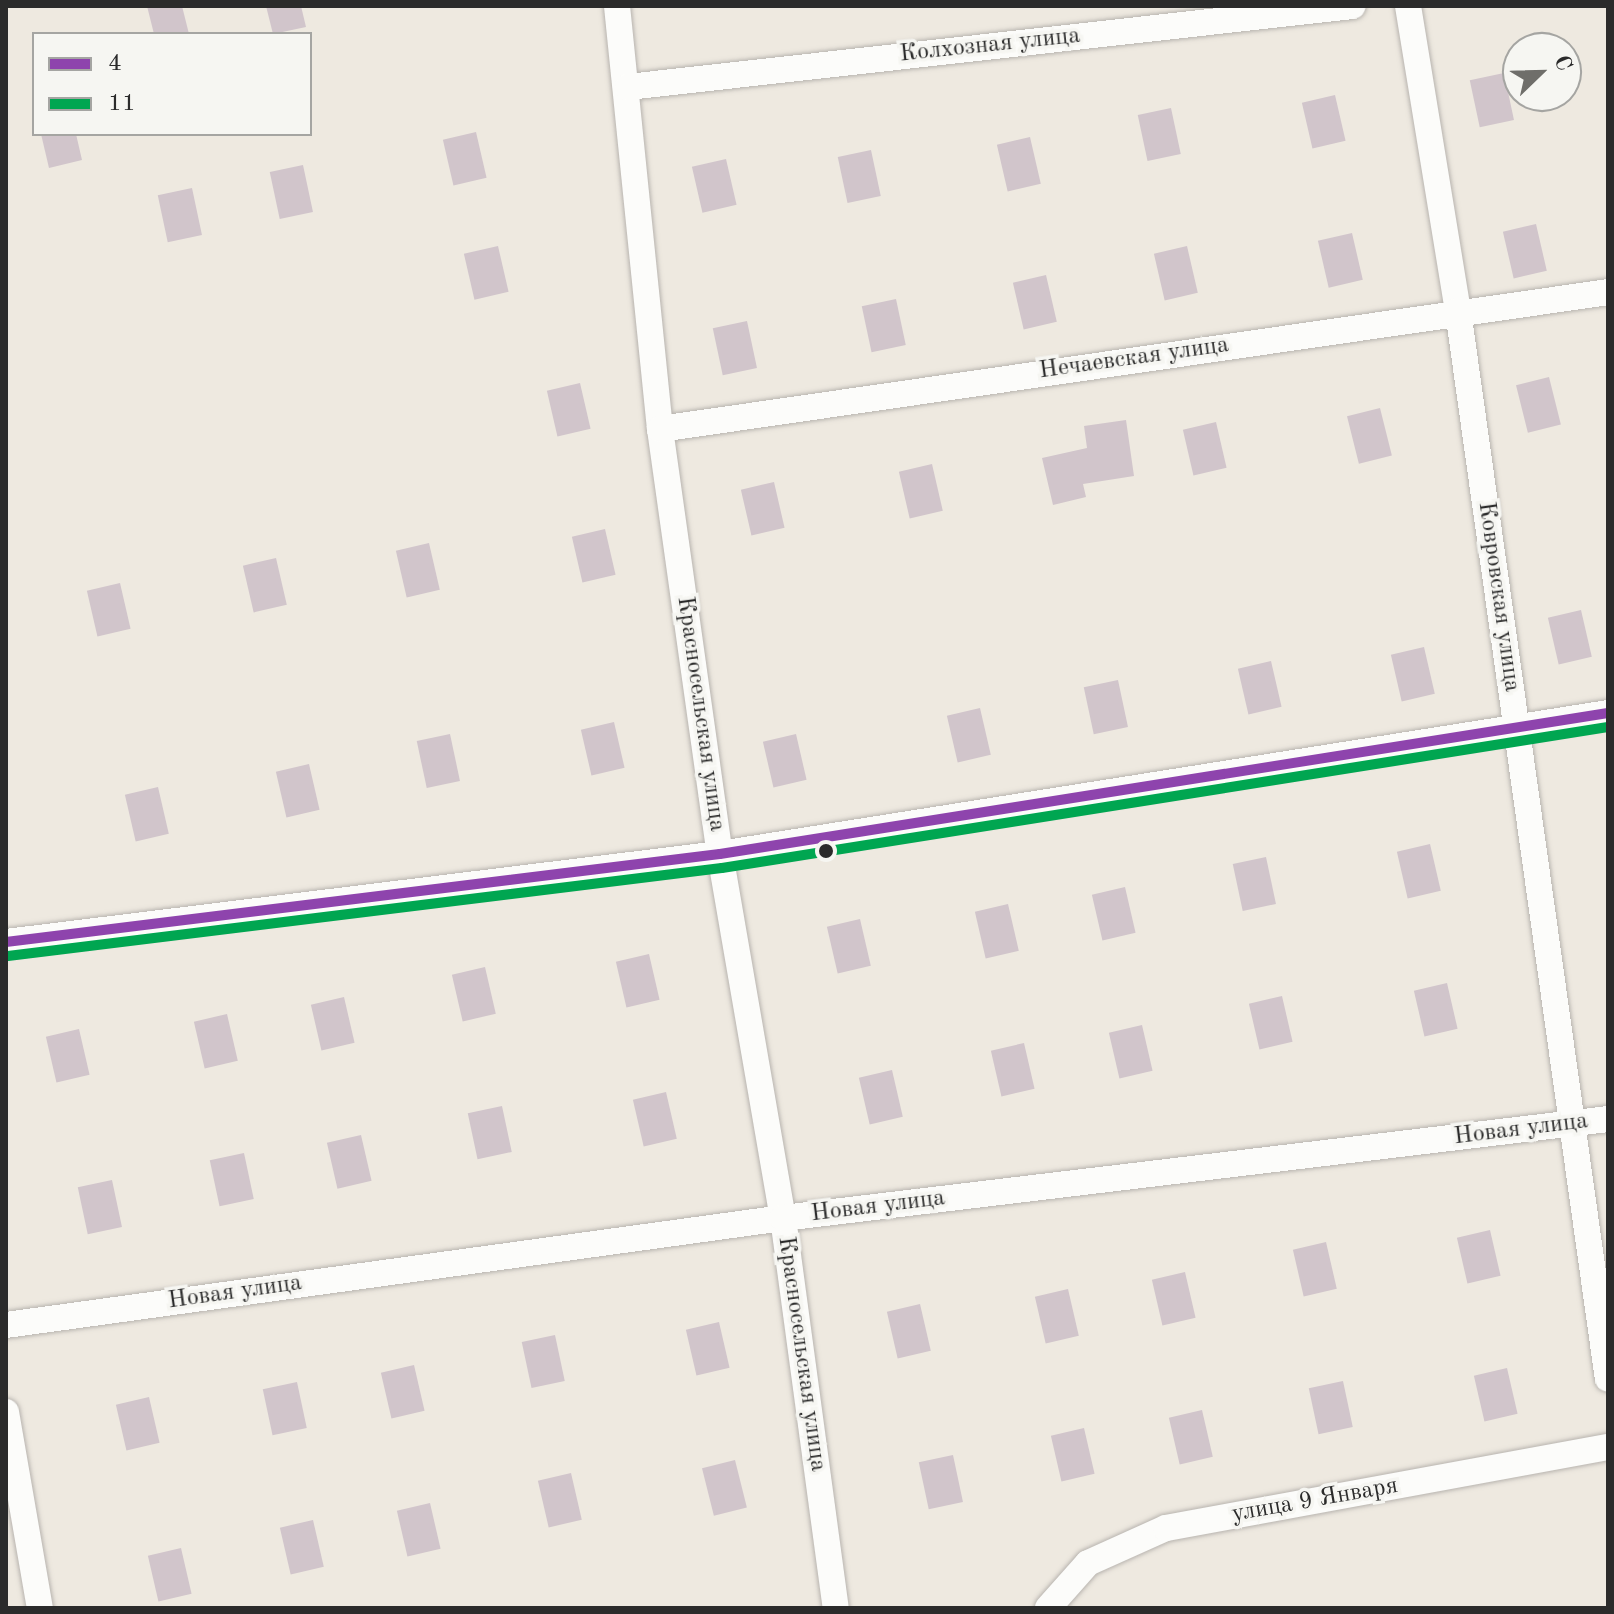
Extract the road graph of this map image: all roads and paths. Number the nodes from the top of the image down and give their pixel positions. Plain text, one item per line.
1 (617, 6) edge
2 (1352, 6) edge
3 (1408, 6) edge
4 (628, 87) junction
5 (1608, 292) edge
6 (1458, 311) junction
7 (660, 429) junction
8 (1608, 713) edge
9 (1516, 727) junction
10 (720, 854) junction
11 (6, 942) edge
12 (1608, 1119) edge
13 (1575, 1125) junction
14 (783, 1218) junction
15 (6, 1325) edge
16 (1608, 1379) edge
17 (6, 1412) edge
18 (1608, 1447) edge
19 (40, 1608) edge
20 (827, 1608) edge
21 (836, 1608) edge
22 (1048, 1608) edge

1 - 4 street, Красносельская улица
2 - 4 street, Колхозная улица
3 - 6 street, Ковровская улица
4 - 7 street, Красносельская улица
5 - 6 street, Нечаевская улица
6 - 7 street, Нечаевская улица
6 - 9 street, Ковровская улица
7 - 10 street, Красносельская улица
8 - 9 street
9 - 10 street
9 - 13 street, Ковровская улица
10 - 11 street
10 - 14 street, Красносельская улица
12 - 13 street, Новая улица
13 - 14 street, Новая улица
13 - 16 street, Ковровская улица
14 - 15 street, Новая улица
14 - 21 street, Красносельская улица
17 - 19 street
18 - 22 street, улица 9 Января
20 - 21 street

